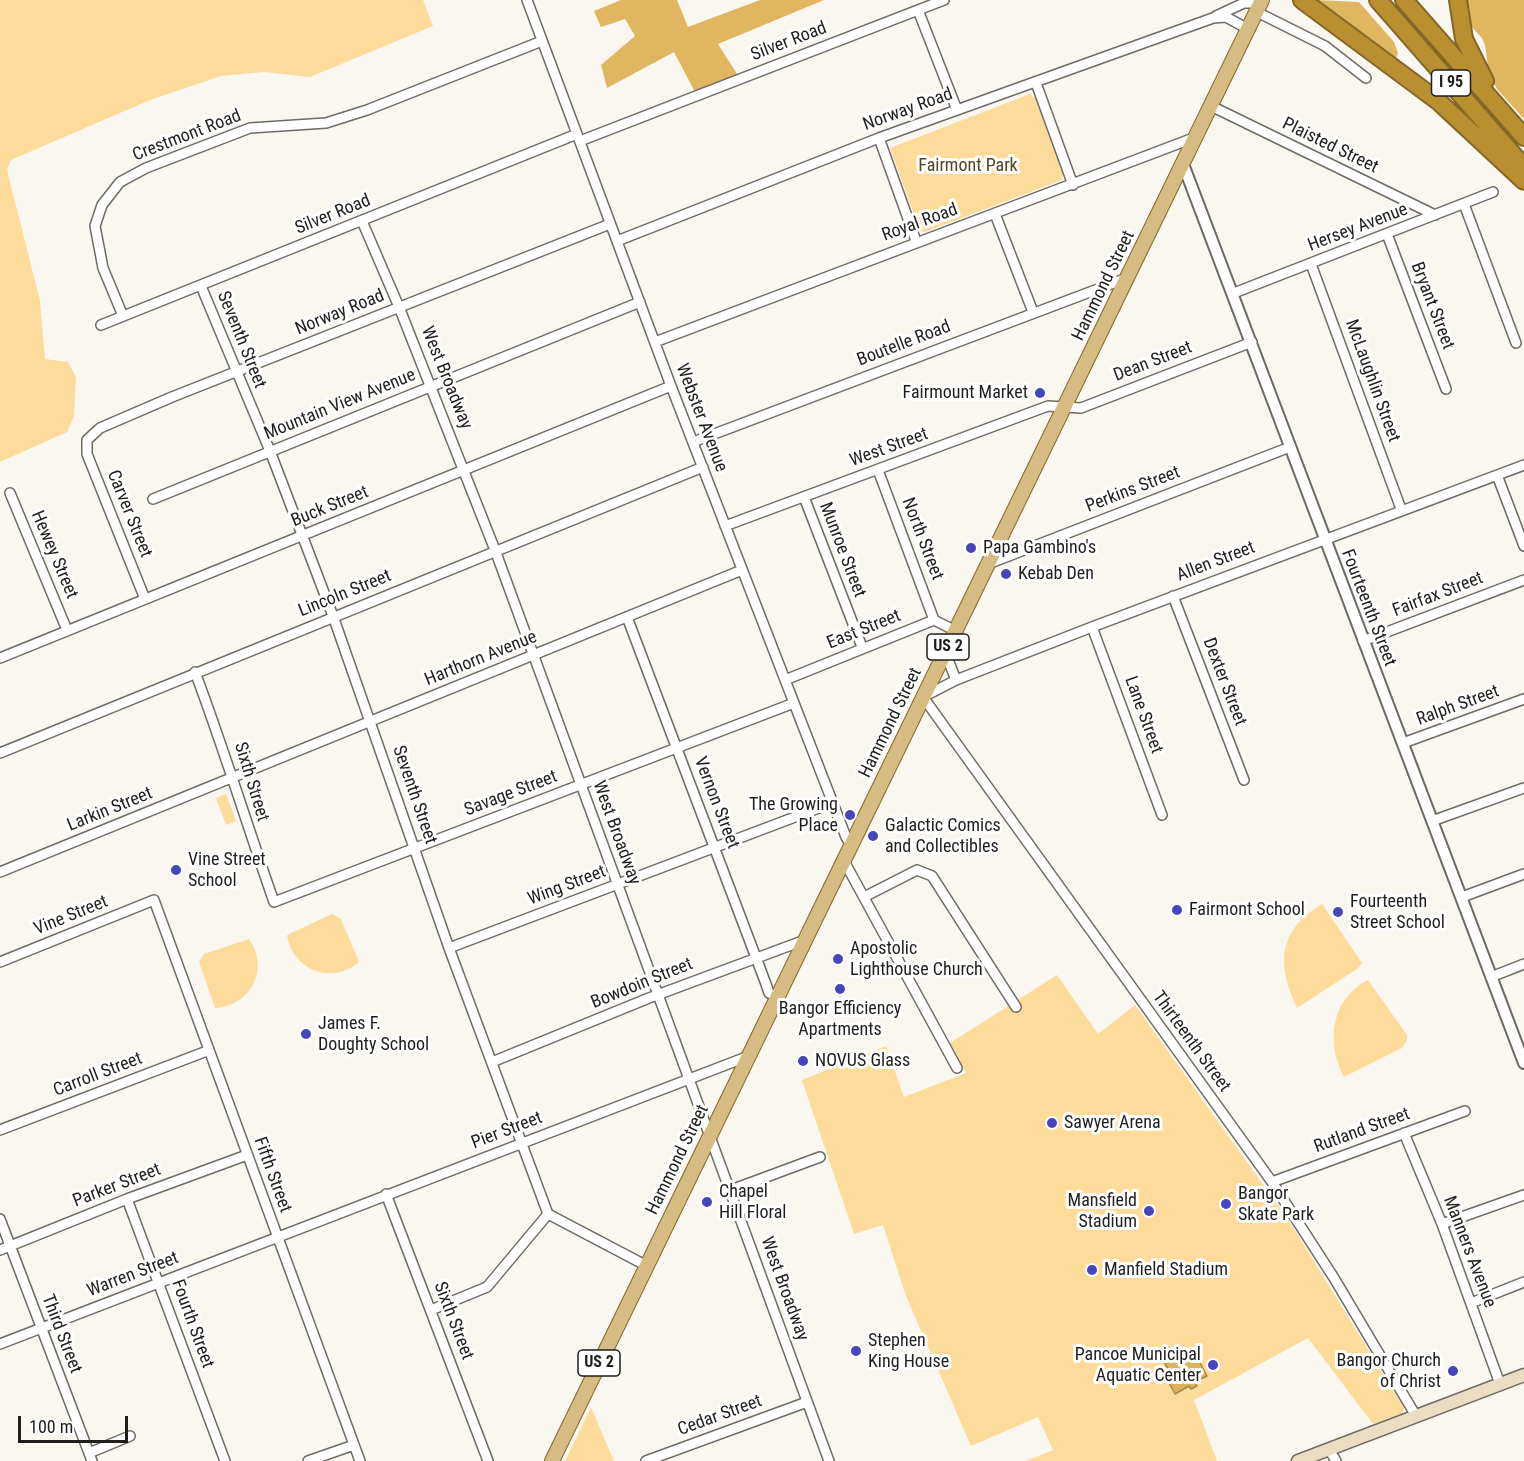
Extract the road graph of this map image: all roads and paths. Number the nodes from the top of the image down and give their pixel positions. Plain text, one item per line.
1 (527, 0) edge
2 (944, 0) edge
3 (1302, 0) edge
4 (1378, 0) edge
5 (1404, 0) edge
6 (1458, 0) edge
7 (1260, 5) edge
8 (918, 10) junction
9 (1214, 18) junction
10 (1248, 29) junction
11 (542, 41) junction
12 (1366, 78) dead end
13 (1036, 83) junction
14 (1211, 106) junction
15 (957, 110) junction
16 (1523, 136) edge
17 (1196, 137) junction
18 (578, 138) junction
19 (879, 138) junction
20 (1183, 164) junction
21 (1524, 167) edge
22 (1524, 181) edge
23 (1073, 184) junction
24 (1493, 192) dead end
25 (1464, 204) junction
26 (995, 214) junction
27 (1435, 215) junction
28 (362, 221) junction
29 (610, 224) junction
30 (1387, 234) junction
31 (617, 241) junction
32 (916, 241) junction
33 (1311, 264) junction
34 (1127, 278) junction
35 (201, 286) junction
36 (1234, 293) junction
37 (640, 302) junction
38 (399, 307) junction
39 (1033, 312) junction
40 (123, 316) junction
41 (101, 324) dead end
42 (655, 342) junction
43 (1252, 342) junction
44 (1516, 343) dead end
45 (235, 372) junction
46 (431, 386) junction
47 (671, 386) junction
48 (1446, 389) dead end
49 (1064, 407) junction
50 (87, 440) joint
51 (693, 442) junction
52 (1290, 447) junction
53 (270, 451) junction
54 (1524, 465) edge
55 (702, 467) junction
56 (465, 470) junction
57 (878, 470) junction
58 (1497, 475) junction
59 (10, 493) dead end
60 (804, 497) junction
61 (153, 499) dead end
62 (1401, 509) junction
63 (725, 526) junction
64 (302, 536) junction
65 (1324, 539) junction
66 (1524, 546) edge
67 (495, 550) junction
68 (988, 564) junction
69 (742, 570) junction
70 (1524, 580) edge
71 (1173, 596) junction
72 (145, 600) junction
73 (333, 616) junction
74 (627, 617) junction
75 (934, 620) junction
76 (1092, 627) junction
77 (67, 630) junction
78 (956, 631) junction
79 (1363, 641) junction
80 (862, 647) junction
81 (945, 652) junction
82 (534, 656) junction
83 (0, 658) edge
84 (195, 672) junction
85 (956, 680) junction
86 (785, 681) junction
87 (923, 697) junction
88 (1524, 699) edge
89 (794, 703) junction
90 (370, 722) junction
91 (1403, 743) junction
92 (677, 749) junction
93 (0, 753) edge
94 (232, 778) junction
95 (1244, 780) dead end
96 (581, 785) junction
97 (1524, 788) edge
98 (832, 803) junction
99 (1162, 815) dead end
100 (1432, 821) junction
101 (851, 845) junction
102 (716, 848) junction
103 (416, 850) junction
104 (844, 861) junction
105 (0, 872) edge
106 (1524, 874) edge
107 (616, 884) junction
108 (864, 897) junction
109 (1462, 897) junction
110 (154, 900) joint
111 (274, 902) joint
112 (805, 940) junction
113 (449, 948) junction
114 (757, 958) junction
115 (0, 962) edge
116 (1524, 964) edge
117 (1491, 977) junction
118 (658, 995) junction
119 (778, 997) junction
120 (1016, 1007) dead end
121 (207, 1051) junction
122 (748, 1056) junction
123 (1523, 1057) edge
124 (492, 1062) junction
125 (957, 1068) dead end
126 (690, 1079) junction
127 (1465, 1111) dead end
128 (0, 1130) edge
129 (711, 1133) junction
130 (1404, 1133) junction
131 (522, 1144) junction
132 (247, 1155) junction
133 (820, 1157) dead end
134 (1272, 1182) junction
135 (731, 1190) junction
136 (386, 1194) junction
137 (1524, 1195) edge
138 (127, 1199) junction
139 (548, 1214) junction
140 (0, 1219) edge
141 (1442, 1224) junction
142 (277, 1237) junction
143 (10, 1246) junction
144 (0, 1250) edge
145 (647, 1266) junction
146 (160, 1282) junction
147 (1524, 1282) edge
148 (1471, 1303) junction
149 (431, 1310) junction
150 (42, 1328) junction
151 (0, 1344) edge
152 (1524, 1375) edge
153 (1500, 1384) junction
154 (807, 1402) junction
155 (1416, 1416) junction
156 (130, 1436) dead end
157 (354, 1445) junction
158 (1329, 1449) junction
159 (91, 1457) edge
160 (225, 1461) edge
161 (308, 1461) edge
162 (360, 1461) edge
163 (488, 1461) edge
164 (552, 1461) edge
165 (645, 1461) edge
166 (829, 1461) edge
167 (1298, 1461) edge
168 (1336, 1461) edge

1 - 11 street, Webster Avenue
2 - 8 street, Silver Road
3 - 22 highway
4 - 21 highway, I 95
5 - 16 highway, I 95
6 - 16 highway
7 - 9 street, Norway Road
7 - 10 main road, Hammond Street / US 2
7 - 12 street
8 - 15 street
8 - 18 street, Silver Road
9 - 10 street
9 - 13 street, Norway Road
10 - 14 main road, Hammond Street / US 2
11 - 18 street, Webster Avenue
11 - 40 street, Crestmont Road
13 - 15 street, Norway Road
13 - 23 street
14 - 17 main road, Hammond Street / US 2
14 - 27 street, Plaisted Street
15 - 19 street, Norway Road
17 - 20 main road, Hammond Street / US 2
17 - 23 street, Royal Road
18 - 28 street, Silver Road
18 - 29 street, Webster Avenue
19 - 31 street, Norway Road
19 - 32 street
20 - 34 main road, Hammond Street / US 2
20 - 36 street, Fourteenth Street
23 - 26 street, Royal Road
24 - 25 street, Hersey Avenue
25 - 27 street, Hersey Avenue
25 - 44 street
26 - 32 street, Royal Road
26 - 39 street
27 - 30 street, Hersey Avenue
28 - 35 street, Silver Road
28 - 38 street, West Broadway
29 - 31 street, Webster Avenue
29 - 38 street, Norway Road
30 - 33 street, Hersey Avenue
30 - 48 street, Bryant Street
31 - 37 street, Webster Avenue
32 - 42 street, Royal Road
33 - 36 street, Hersey Avenue
33 - 62 street, McLaughlin Street
34 - 39 street, Boutelle Road
34 - 49 main road, Hammond Street / US 2
35 - 40 street, Silver Road
35 - 45 street, Seventh Street
36 - 43 street, Fourteenth Street
37 - 42 street, Webster Avenue
37 - 46 street, Mountain View Avenue
38 - 45 street, Norway Road
38 - 46 street, West Broadway
39 - 51 street, Boutelle Road
40 - 41 street, Silver Road
42 - 47 street, Webster Avenue
43 - 49 street, Dean Street
43 - 52 street, Fourteenth Street
45 - 50 street, Norway Road
45 - 53 street, Seventh Street
46 - 53 street, Mountain View Avenue
46 - 56 street, West Broadway
47 - 51 street, Webster Avenue
47 - 56 street, Buck Street
49 - 57 street, West Street
49 - 68 main road, Hammond Street / US 2
50 - 72 street, Carver Street
51 - 55 street, Webster Avenue
52 - 65 street, Fourteenth Street
52 - 68 street, Perkins Street
53 - 61 street, Mountain View Avenue
53 - 64 street, Seventh Street
54 - 58 street, Allen Street
55 - 63 street, Webster Avenue
55 - 67 street, Lincoln Street
56 - 64 street, Buck Street
56 - 67 street, West Broadway
57 - 60 street, West Street
57 - 75 street, North Street
58 - 62 street, Allen Street
58 - 66 street
59 - 77 street, Hewey Street
60 - 63 street, West Street
60 - 80 street, Munroe Street
62 - 65 street, Allen Street
63 - 69 street, Webster Avenue
64 - 72 street, Buck Street
64 - 73 street, Seventh Street
65 - 71 street, Allen Street
65 - 79 street, Fourteenth Street
67 - 73 street, Lincoln Street
67 - 82 street, West Broadway
68 - 78 main road, Hammond Street / US 2
69 - 74 street, Harthorn Avenue
69 - 86 street, Webster Avenue
70 - 79 street, Fairfax Street
71 - 76 street, Allen Street
71 - 95 street, Dexter Street
72 - 77 street, Buck Street
73 - 84 street, Lincoln Street
73 - 90 street, Seventh Street
74 - 82 street, Harthorn Avenue
74 - 92 street, Vernon Street
75 - 78 street
75 - 80 street, East Street
76 - 85 street, Allen Street
76 - 99 street, Lane Street
77 - 83 street, Buck Street
78 - 81 main road, Hammond Street / US 2
79 - 91 street, Fourteenth Street
80 - 86 street, East Street
81 - 85 street
81 - 87 main road, Hammond Street / US 2
82 - 90 street, Harthorn Avenue
82 - 96 street, West Broadway
84 - 93 street, Lincoln Street
84 - 94 street, Sixth Street
85 - 87 street, Allen Street
86 - 89 street, Webster Avenue
87 - 101 main road, Hammond Street / US 2
87 - 134 street, Thirteenth Street
88 - 91 street, Ralph Street
89 - 92 street, Savage Street
89 - 98 street, Webster Avenue
90 - 94 street, Harthorn Avenue
90 - 103 street, Seventh Street
91 - 100 street, Fourteenth Street
92 - 96 street, Savage Street
92 - 102 street, Vernon Street
94 - 105 street, Larkin Street
94 - 111 street, Sixth Street
96 - 103 street, Savage Street
96 - 107 street, West Broadway
97 - 100 street
98 - 101 street, Webster Avenue
98 - 102 street, Wing Street
100 - 109 street, Fourteenth Street
101 - 104 main road, Hammond Street / US 2
102 - 107 street, Wing Street
102 - 114 street, Vernon Street
103 - 111 street, Savage Street
103 - 113 street, Seventh Street
104 - 108 street
104 - 112 main road, Hammond Street / US 2
106 - 109 street
107 - 113 street, Wing Street
107 - 118 street, West Broadway
108 - 120 street
108 - 125 street
109 - 117 street, Fourteenth Street
110 - 115 street, Vine Street
110 - 121 street, Fifth Street
112 - 114 street, Bowdoin Street
112 - 119 main road, Hammond Street / US 2
113 - 124 street, Seventh Street
114 - 118 street, Bowdoin Street
114 - 119 street, Vernon Street
116 - 117 street
117 - 123 street, Fourteenth Street
118 - 124 street, Bowdoin Street
118 - 126 street, West Broadway
119 - 122 main road, Hammond Street / US 2
121 - 128 street, Carroll Street
121 - 132 street, Fifth Street
122 - 126 street, Pier Street
122 - 129 main road, Hammond Street / US 2
124 - 131 street, Seventh Street
126 - 129 street, West Broadway
126 - 131 street, Pier Street
127 - 130 street, Rutland Street
129 - 135 street, West Broadway
129 - 145 main road, Hammond Street / US 2
130 - 134 street, Rutland Street
130 - 141 street, Manners Avenue
131 - 136 street, Pier Street
131 - 139 street, Seventh Street
132 - 138 street, Parker Street
132 - 142 street, Fifth Street
133 - 135 street
134 - 155 street, Thirteenth Street
135 - 154 street, West Broadway
136 - 142 street, Pier Street
136 - 149 street, Sixth Street
137 - 141 street
138 - 143 street, Parker Street
138 - 146 street, Fourth Street
139 - 145 street
139 - 149 street
140 - 143 street, Third Street
141 - 148 street, Manners Avenue
142 - 146 street, Warren Street
142 - 157 street, Fifth Street
143 - 144 street, Parker Street
143 - 150 street, Third Street
145 - 164 main road, Hammond Street / US 2
146 - 150 street, Warren Street
146 - 160 street, Fourth Street
147 - 148 street
148 - 153 street, Manners Avenue
149 - 163 street, Sixth Street
150 - 151 street, Warren Street
150 - 159 street, Third Street
152 - 153 main road
153 - 155 main road
154 - 165 street, Cedar Street
154 - 166 street, West Broadway
155 - 158 main road
156 - 159 street
157 - 161 street
157 - 162 street, Fifth Street
158 - 167 main road
158 - 168 street

